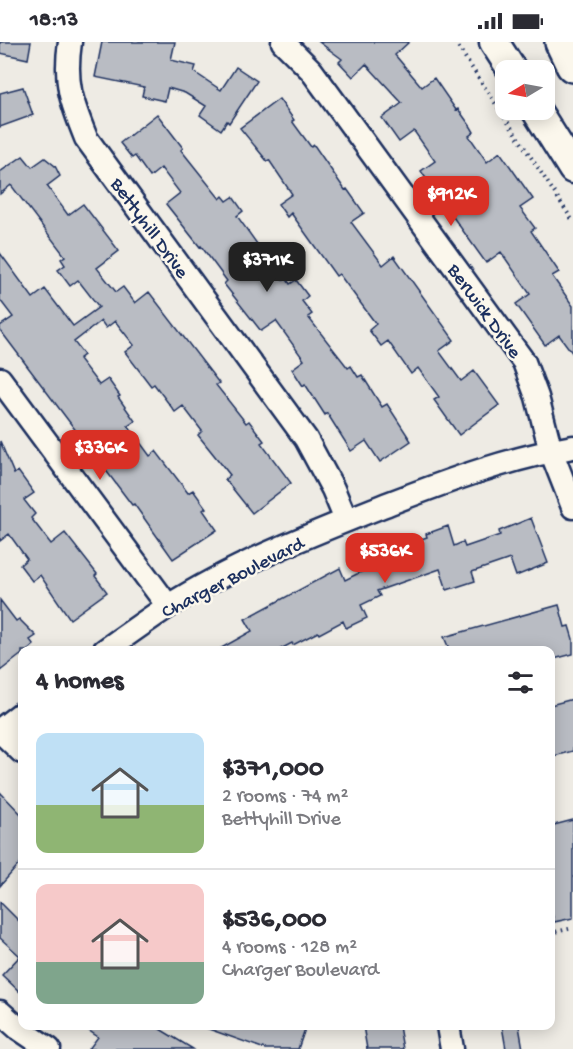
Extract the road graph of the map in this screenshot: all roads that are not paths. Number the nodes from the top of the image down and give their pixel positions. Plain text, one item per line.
1 (70, 42) edge
2 (283, 42) edge
3 (494, 42) edge
4 (555, 42) edge
5 (562, 42) edge
6 (506, 60) edge
7 (573, 67) edge
8 (542, 120) edge
9 (573, 169) edge
10 (0, 379) edge
11 (573, 447) edge
12 (551, 451) junction
13 (573, 507) edge
14 (346, 520) junction
15 (168, 606) junction
16 (111, 646) edge
17 (18, 716) edge
18 (0, 731) edge
19 (18, 748) edge
20 (0, 1011) edge
21 (18, 1028) edge
22 (21, 1030) edge
23 (449, 1030) edge
24 (49, 1049) edge
25 (452, 1049) edge

1 - 14 street, Bettyhill Drive
2 - 12 street, Berwick Drive
3 - 6 main road
4 - 7 main road
5 - 7 highway
8 - 9 main road
10 - 15 street
11 - 12 street, Charger Boulevard
12 - 13 street, Berwick Drive
12 - 14 street, Charger Boulevard
14 - 15 street, Charger Boulevard
15 - 16 street, Charger Boulevard
17 - 18 street
18 - 19 street
20 - 21 street
22 - 24 street
23 - 25 street

